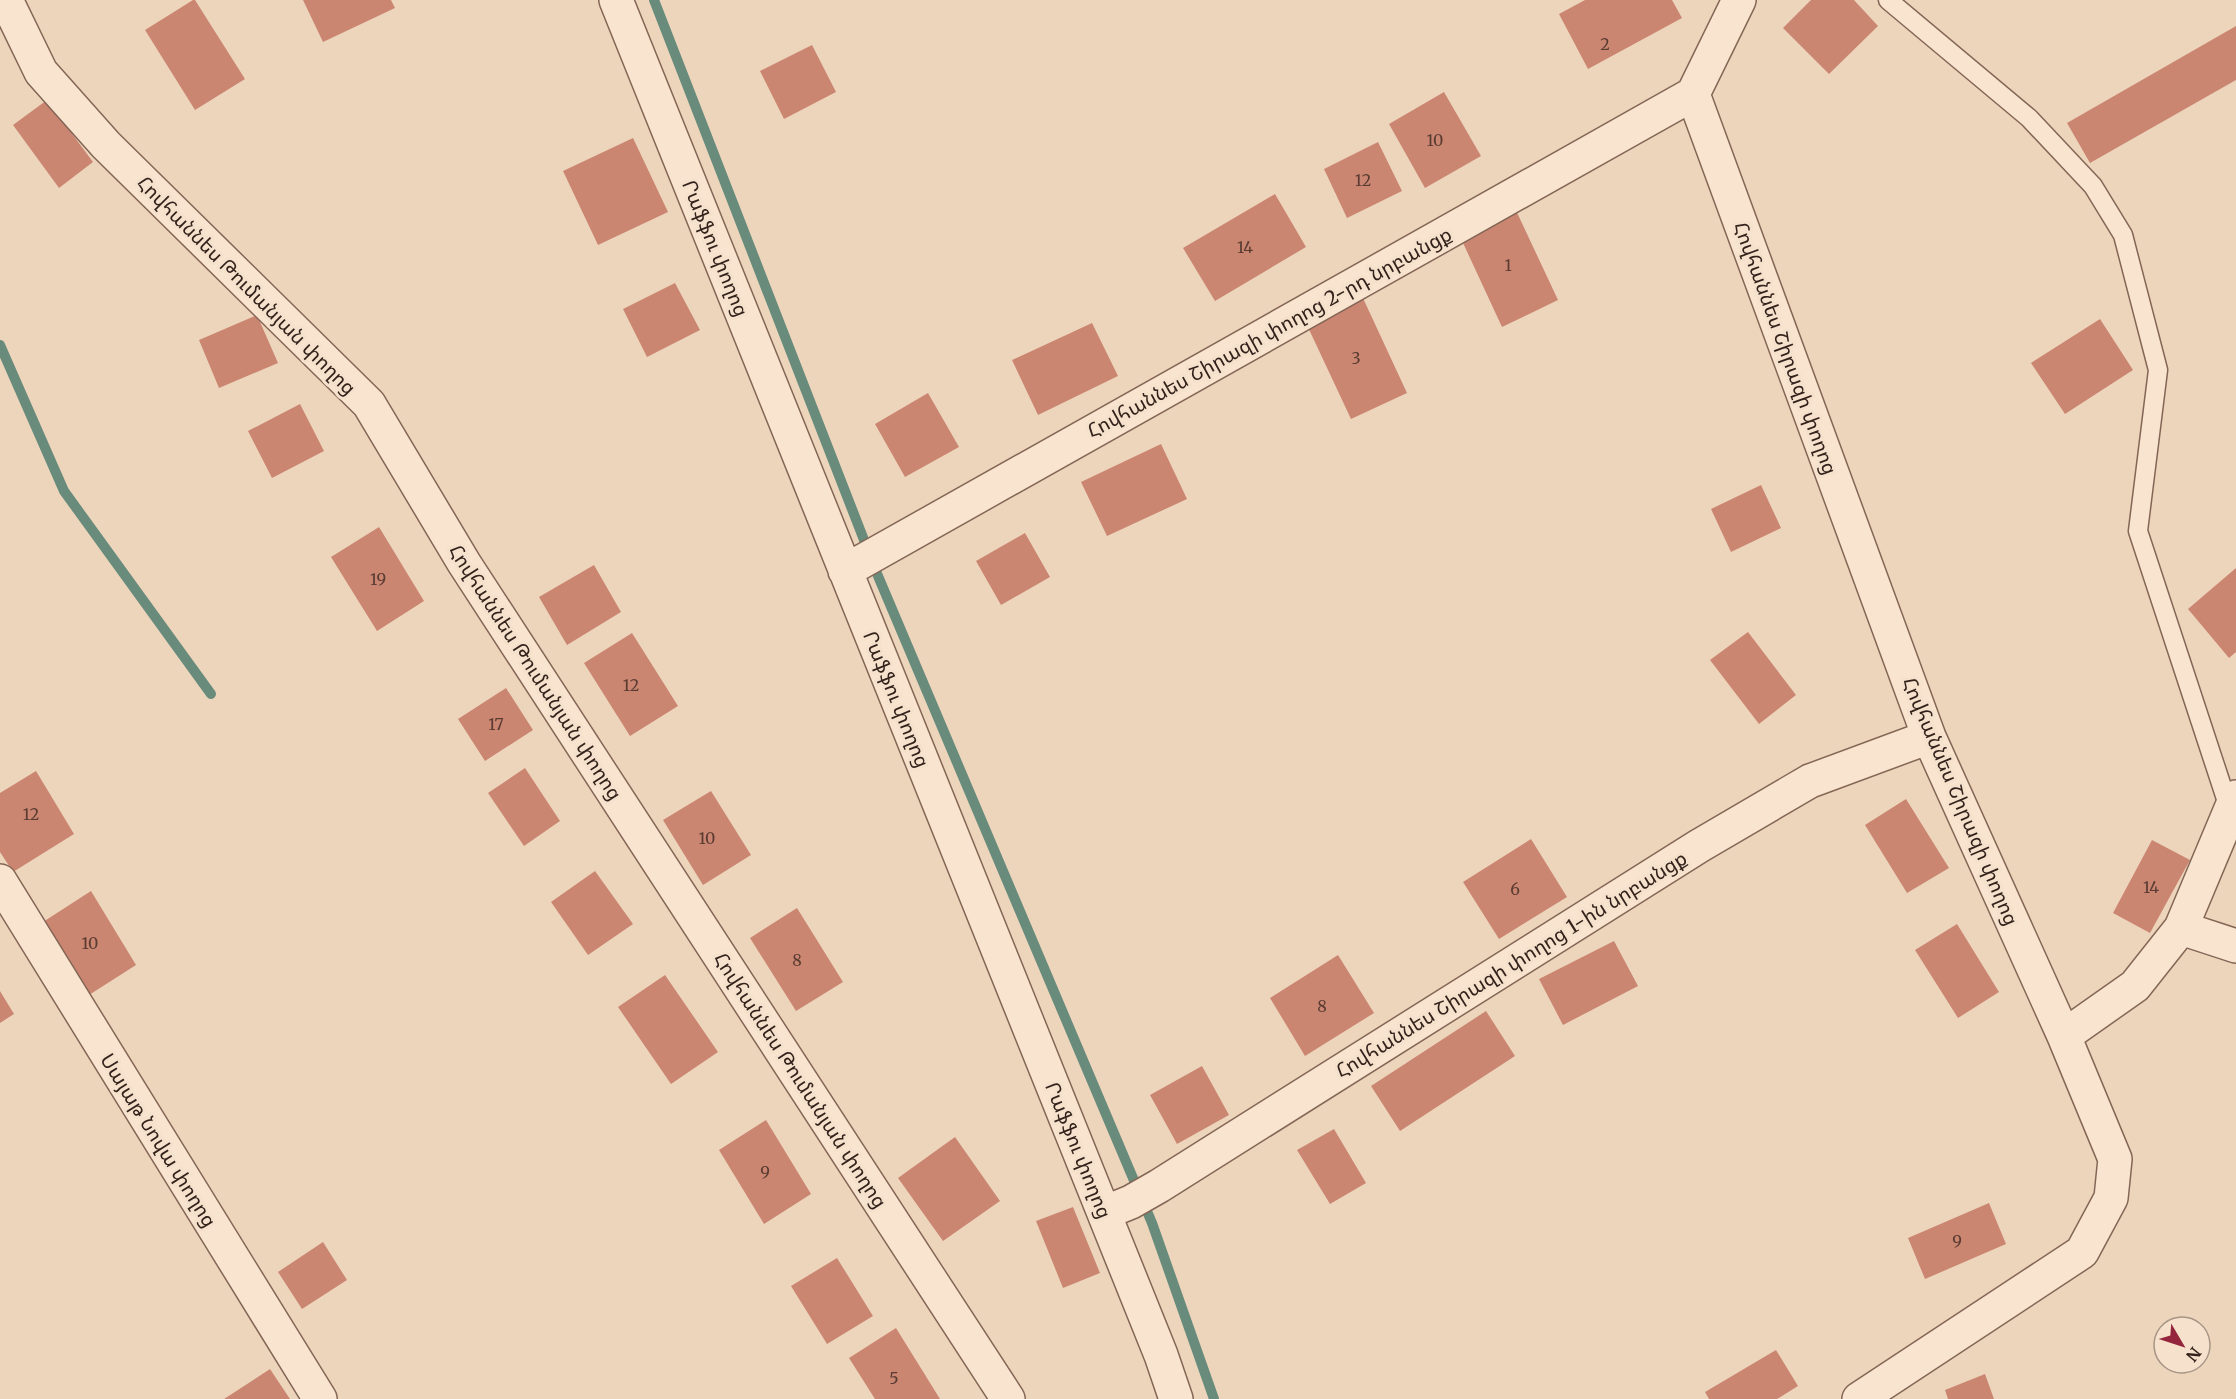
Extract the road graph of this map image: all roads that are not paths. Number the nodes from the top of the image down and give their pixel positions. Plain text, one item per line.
1 (616, 0) edge
2 (1739, 0) edge
3 (1888, 0) edge
4 (8, 3) edge
5 (1693, 94) junction
6 (862, 561) junction
7 (1929, 737) junction
8 (2233, 804) edge
9 (0, 881) edge
10 (2181, 928) junction
11 (2236, 946) edge
12 (2064, 1036) junction
13 (1104, 1213) junction
14 (320, 1399) edge
15 (1008, 1399) edge
16 (1176, 1399) edge
17 (1859, 1399) edge

1 - 6 street, Րաֆֆու փողոց
2 - 5 street
3 - 8 lane
4 - 15 street, Հովհաննես Թումանյան փողոց
5 - 6 street, Հովհաննես Շիրազի փողոց 2-րդ նրբանցք
5 - 7 street, Հովհաննես Շիրազի փողոց
6 - 13 street, Րաֆֆու փողոց
7 - 12 street, Հովհաննես Շիրազի փողոց
7 - 13 street, Հովհաննես Շիրազի փողոց 1-ին նրբանցք
8 - 10 street
9 - 14 street, Սայաթ Նովա փողոց
10 - 11 street
10 - 12 street
12 - 17 street, Հովհաննես Շիրազի փողոց
13 - 16 street, Րաֆֆու փողոց

